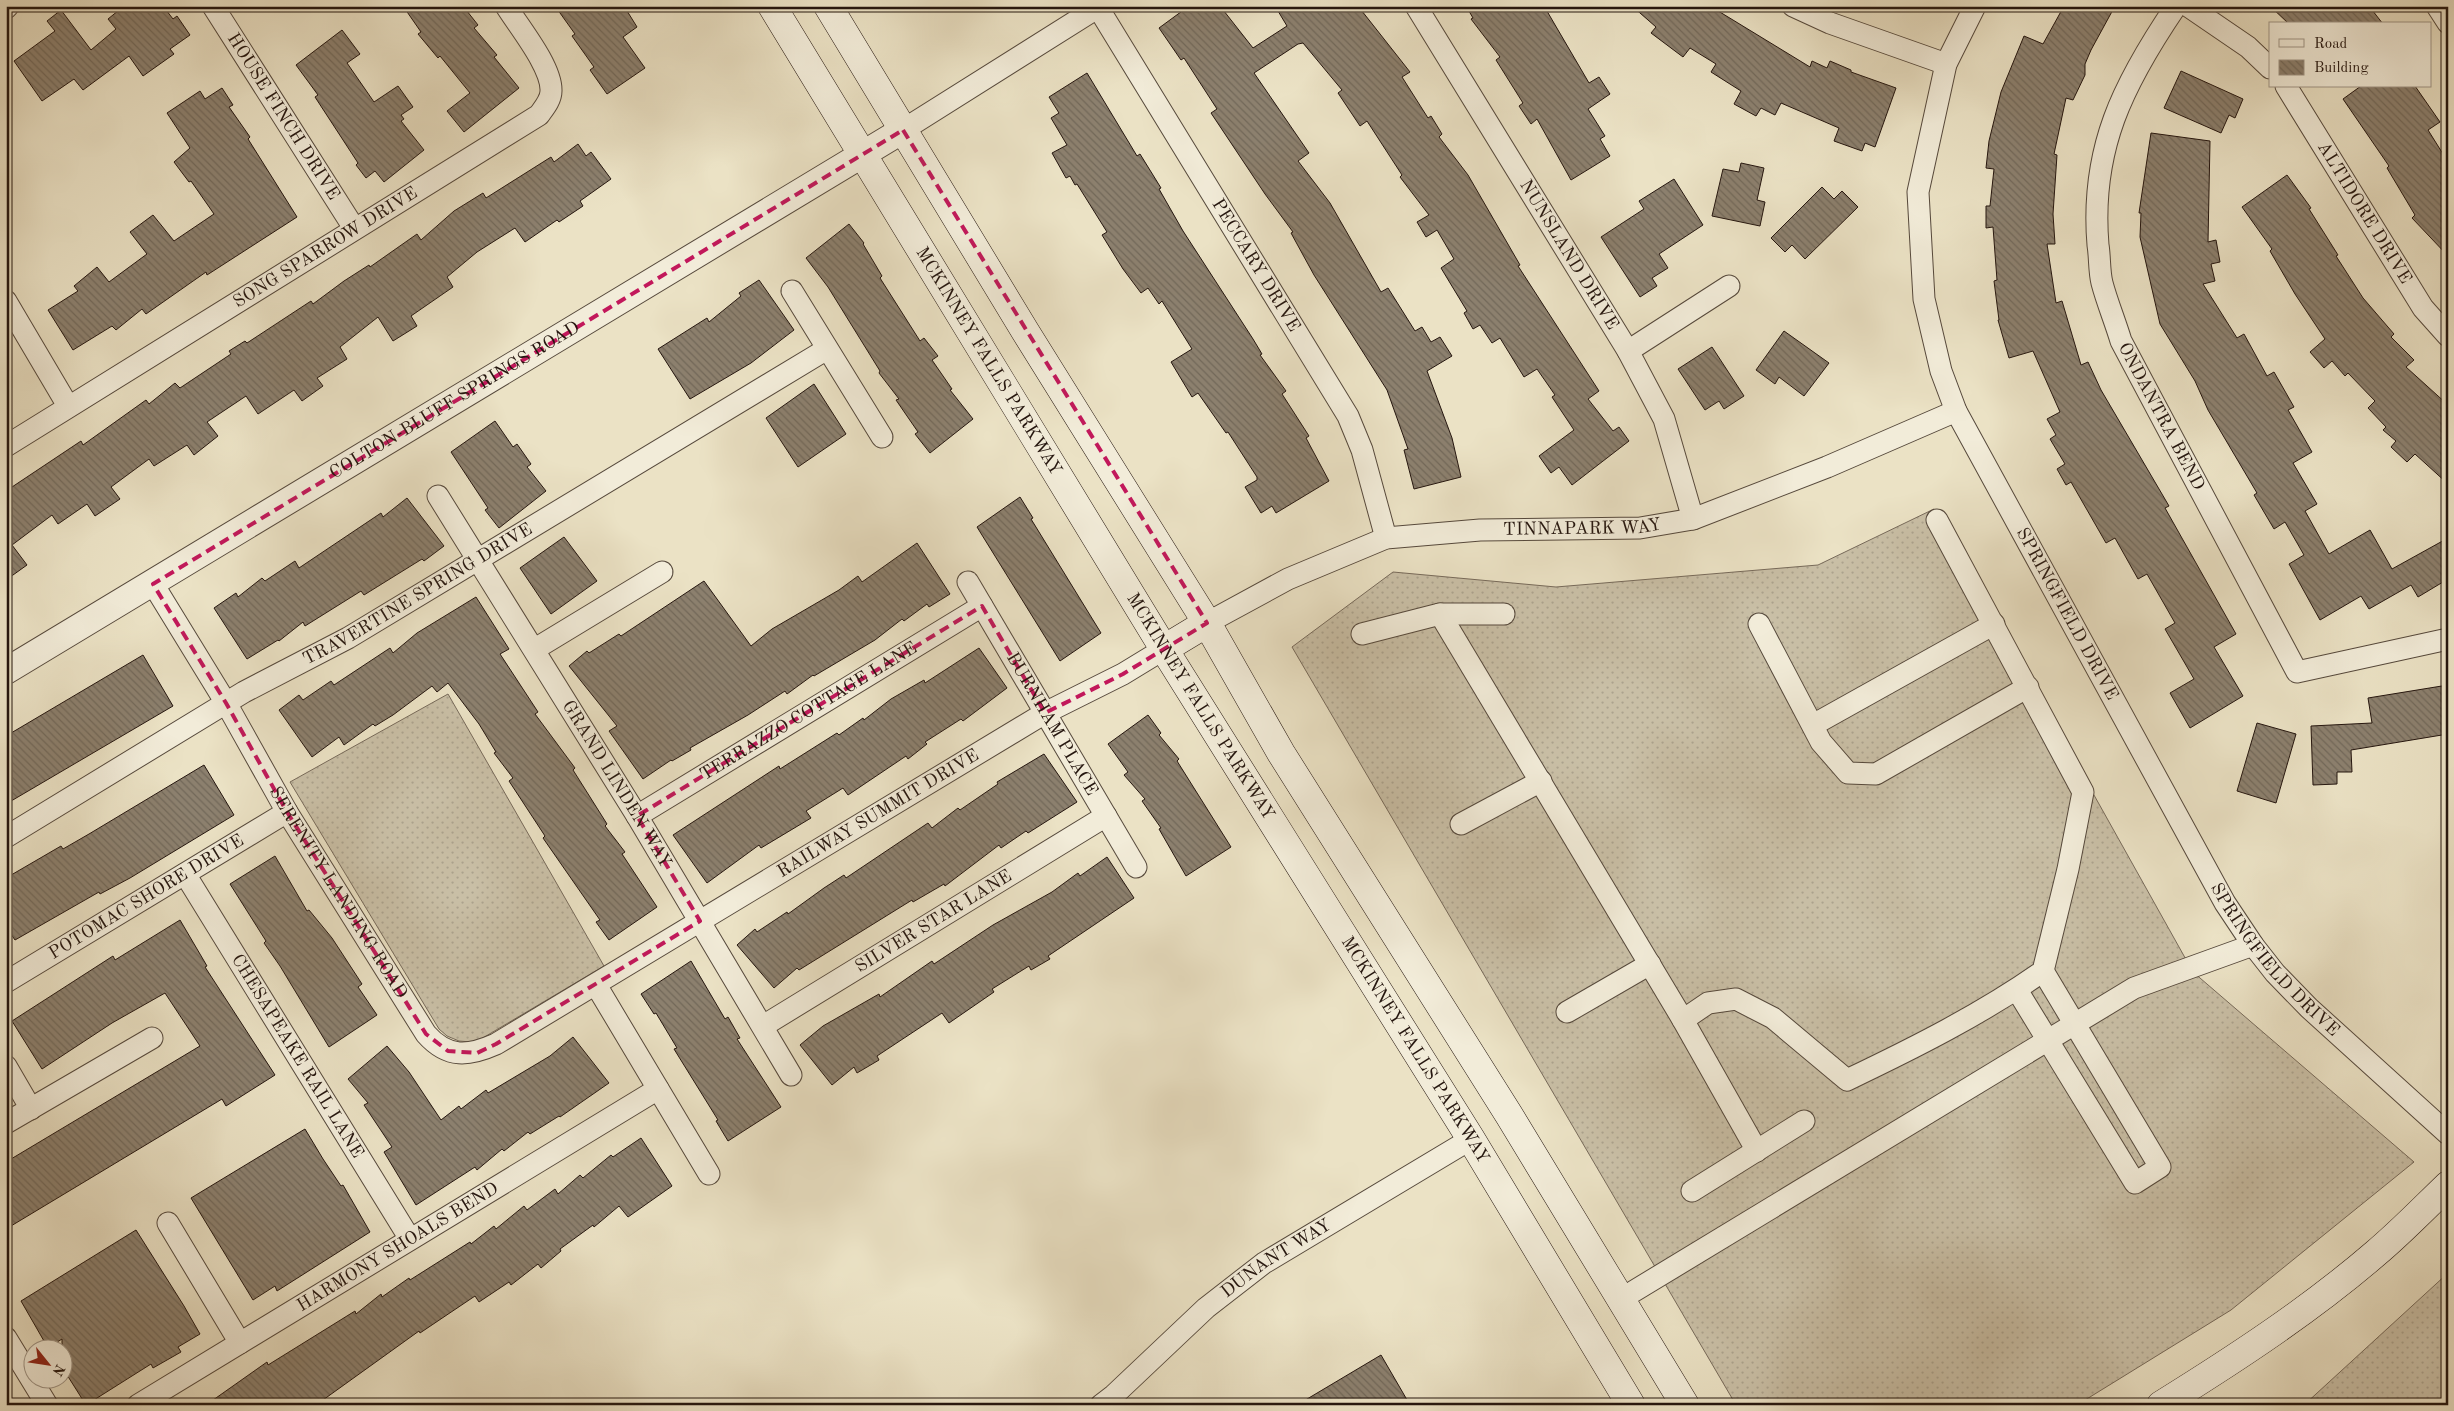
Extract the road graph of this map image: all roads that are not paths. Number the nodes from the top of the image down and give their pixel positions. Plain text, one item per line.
1 (213, 6) edge
2 (506, 6) edge
3 (772, 6) edge
4 (828, 6) edge
5 (1416, 6) edge
6 (1793, 6) edge
7 (1975, 6) edge
8 (2176, 6) edge
9 (2188, 6) edge
10 (2437, 6) edge
11 (1098, 7) edge
12 (2448, 23) edge
13 (1946, 64) junction
14 (2269, 67) edge
15 (2287, 88) edge
16 (903, 130) junction
17 (862, 154) junction
18 (354, 228) junction
19 (1729, 286) dead end
20 (792, 291) dead end
21 (6, 301) edge
22 (2448, 336) edge
23 (827, 349) junction
24 (1628, 351) junction
25 (68, 406) junction
26 (1956, 412) junction
27 (882, 437) dead end
28 (6, 446) edge
29 (438, 496) dead end
30 (1693, 519) junction
31 (1937, 520) dead end
32 (1386, 538) junction
33 (478, 558) junction
34 (662, 572) dead end
35 (968, 582) dead end
36 (153, 584) junction
37 (982, 606) junction
38 (1440, 614) junction
39 (1504, 614) dead end
40 (1207, 623) junction
41 (1759, 624) dead end
42 (1994, 624) junction
43 (1362, 634) dead end
44 (2448, 639) edge
45 (535, 649) junction
46 (1164, 649) junction
47 (6, 672) edge
48 (2028, 687) junction
49 (226, 703) junction
50 (1045, 713) junction
51 (1813, 725) junction
52 (1541, 781) junction
53 (287, 812) junction
54 (637, 816) junction
55 (1106, 816) junction
56 (1461, 824) dead end
57 (6, 837) edge
58 (1136, 867) dead end
59 (185, 874) junction
60 (700, 921) junction
61 (2252, 945) junction
62 (1650, 964) junction
63 (2043, 971) junction
64 (6, 982) edge
65 (596, 985) junction
66 (2017, 990) junction
67 (1567, 1012) dead end
68 (1683, 1020) junction
69 (2076, 1024) junction
70 (763, 1026) junction
71 (152, 1038) dead end
72 (2048, 1040) junction
73 (6, 1066) edge
74 (791, 1075) dead end
75 (658, 1089) junction
76 (31, 1109) junction
77 (1804, 1121) dead end
78 (6, 1124) edge
79 (2448, 1134) edge
80 (1471, 1139) junction
81 (1757, 1151) junction
82 (709, 1174) dead end
83 (2448, 1185) edge
84 (1692, 1191) dead end
85 (168, 1223) dead end
86 (410, 1239) junction
87 (1621, 1299) junction
88 (6, 1338) edge
89 (240, 1344) junction
90 (46, 1405) edge
91 (138, 1405) edge
92 (1101, 1405) edge
93 (1631, 1405) edge
94 (1685, 1405) edge
95 (2161, 1405) edge

1 - 18 street, HOUSE FINCH DRIVE
2 - 18 street, SONG SPARROW DRIVE
3 - 17 main road, MCKINNEY FALLS PARKWAY
4 - 16 main road
5 - 24 street, NUNSLAND DRIVE
6 - 13 street
7 - 13 street, SPRINGFIELD DRIVE
8 - 44 street, ONDANTRA BEND
9 - 14 street
10 - 12 street
11 - 16 street
11 - 32 street, PECCARY DRIVE
13 - 26 street, SPRINGFIELD DRIVE
15 - 22 street, ALTIDORE DRIVE
16 - 17 street, COLTON-BLUFF SPRINGS ROAD
16 - 40 main road
17 - 36 street, COLTON-BLUFF SPRINGS ROAD
17 - 46 main road, MCKINNEY FALLS PARKWAY
18 - 25 street, SONG SPARROW DRIVE
19 - 24 street
20 - 23 street
21 - 25 street
23 - 27 street
23 - 33 street, TRAVERTINE SPRING DRIVE
24 - 30 street, NUNSLAND DRIVE
25 - 28 street, SONG SPARROW DRIVE
26 - 30 street, TINNAPARK WAY
26 - 61 street, SPRINGFIELD DRIVE
29 - 33 street, GRAND LINDEN WAY
30 - 32 street, TINNAPARK WAY
31 - 42 street
32 - 40 street, TINNAPARK WAY
33 - 45 street, GRAND LINDEN WAY
33 - 49 street, TRAVERTINE SPRING DRIVE
34 - 45 street
35 - 37 street, BURNHAM PLACE
36 - 47 street, COLTON-BLUFF SPRINGS ROAD
36 - 49 street, SERENITY LANDING ROAD
37 - 50 street, BURNHAM PLACE
37 - 54 street, TERRAZZO COTTAGE LANE
38 - 39 street
38 - 43 street
38 - 52 street
40 - 46 main road
40 - 87 main road
41 - 51 street
42 - 48 street
42 - 51 street
45 - 54 street, GRAND LINDEN WAY
46 - 50 street, RAILWAY SUMMIT DRIVE
46 - 80 main road, MCKINNEY FALLS PARKWAY
48 - 51 street
48 - 63 street
49 - 53 street, SERENITY LANDING ROAD
49 - 57 street, TRAVERTINE SPRING DRIVE
50 - 55 street, BURNHAM PLACE
50 - 60 street, RAILWAY SUMMIT DRIVE
52 - 56 street
52 - 62 street
53 - 59 street, POTOMAC SHORE DRIVE
53 - 65 street, SERENITY LANDING ROAD
54 - 60 street, GRAND LINDEN WAY
55 - 58 street, BURNHAM PLACE
55 - 70 street, SILVER STAR LANE
59 - 64 street, POTOMAC SHORE DRIVE
59 - 86 street, CHESAPEAKE RAIL LANE
60 - 65 street, RAILWAY SUMMIT DRIVE
60 - 70 street, GRAND LINDEN WAY
61 - 69 street
61 - 79 street, SPRINGFIELD DRIVE
62 - 67 street
62 - 68 street
63 - 66 street
63 - 69 street
65 - 75 street
66 - 68 street
66 - 72 street
68 - 81 street
69 - 72 street
69 - 72 street
70 - 74 street, GRAND LINDEN WAY
71 - 76 street
72 - 87 street
73 - 76 street
75 - 82 street
75 - 86 street, HARMONY SHOALS BEND
76 - 78 street
77 - 81 street
80 - 92 street, DUNANT WAY
80 - 93 main road, MCKINNEY FALLS PARKWAY
81 - 84 street
83 - 95 main road
85 - 89 street
86 - 89 street, HARMONY SHOALS BEND
87 - 94 main road
88 - 90 street
89 - 91 street, HARMONY SHOALS BEND

